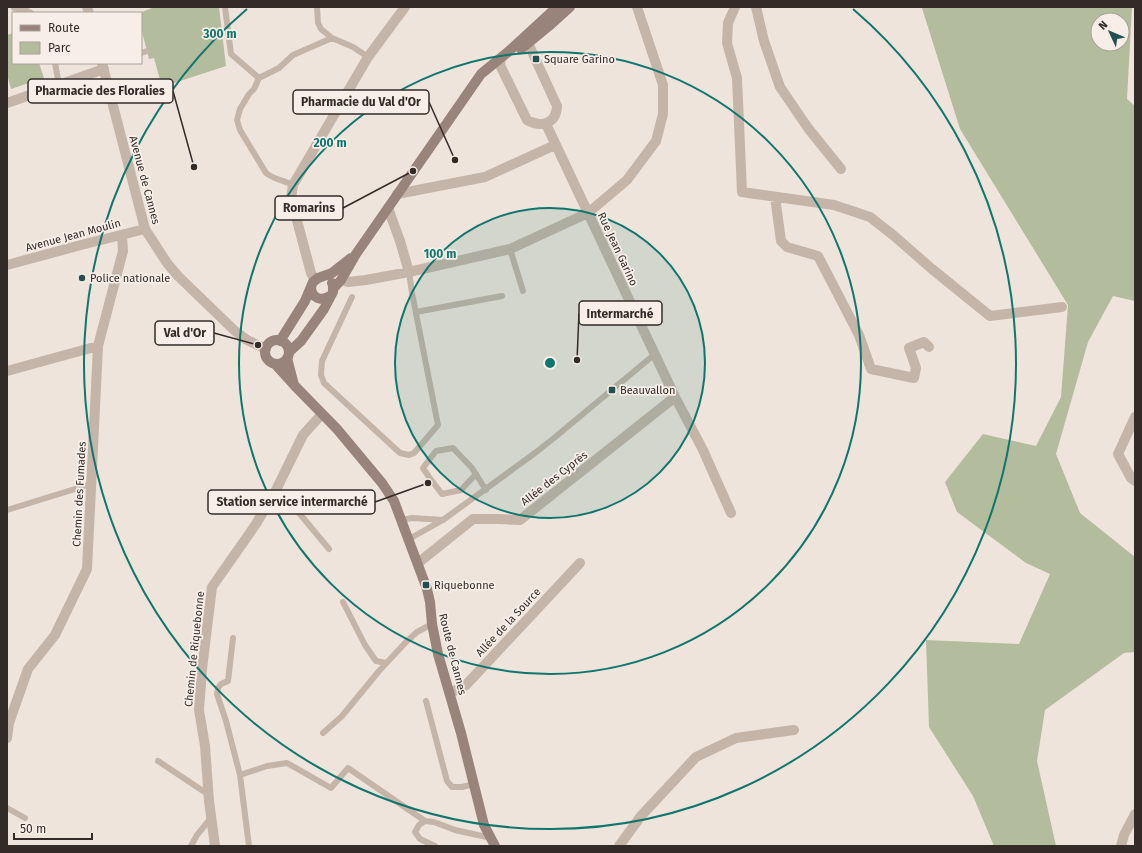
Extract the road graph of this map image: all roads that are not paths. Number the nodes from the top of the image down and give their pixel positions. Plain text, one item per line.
1 (225, 7) edge
2 (317, 7) edge
3 (405, 7) edge
4 (565, 7) edge
5 (570, 7) edge
6 (637, 7) edge
7 (735, 7) edge
8 (756, 7) edge
9 (14, 8) dead end
10 (555, 8) edge
11 (29, 12) edge
12 (549, 26) junction
13 (332, 38) junction
14 (528, 43) junction
15 (517, 44) junction
16 (368, 57) junction
17 (501, 61) junction
18 (55, 64) edge
19 (103, 65) edge
20 (259, 78) junction
21 (59, 85) junction
22 (7, 104) edge
23 (546, 124) junction
24 (555, 145) junction
25 (841, 169) dead end
26 (293, 185) junction
27 (397, 194) junction
28 (775, 197) junction
29 (388, 208) junction
30 (588, 213) junction
31 (145, 229) junction
32 (122, 235) junction
33 (510, 249) junction
34 (356, 254) junction
35 (7, 265) edge
36 (409, 272) junction
37 (341, 280) junction
38 (316, 282) junction
39 (523, 292) dead end
40 (332, 293) junction
41 (502, 296) dead end
42 (352, 297) dead end
43 (1062, 307) dead end
44 (416, 312) junction
45 (280, 341) junction
46 (98, 346) junction
47 (929, 347) dead end
48 (266, 349) junction
49 (655, 354) junction
50 (288, 355) junction
51 (275, 364) junction
52 (7, 371) edge
53 (294, 385) junction
54 (675, 397) junction
55 (322, 415) junction
56 (1135, 417) edge
57 (476, 474) junction
58 (1135, 481) edge
59 (91, 484) junction
60 (486, 490) junction
61 (276, 492) junction
62 (7, 510) edge
63 (731, 513) dead end
64 (402, 520) junction
65 (443, 520) junction
66 (409, 539) junction
67 (329, 549) dead end
68 (418, 562) junction
69 (580, 563) dead end
70 (343, 602) dead end
71 (432, 624) junction
72 (233, 638) dead end
73 (386, 663) junction
74 (450, 693) junction
75 (426, 701) dead end
76 (794, 730) dead end
77 (322, 733) dead end
78 (7, 738) edge
79 (158, 761) dead end
80 (240, 775) junction
81 (474, 784) junction
82 (208, 792) junction
83 (7, 808) edge
84 (1135, 814) edge
85 (24, 818) dead end
86 (211, 818) junction
87 (426, 821) junction
88 (493, 842) edge
89 (191, 846) edge
90 (215, 846) edge
91 (249, 846) edge
92 (435, 846) edge
93 (619, 846) edge
94 (1121, 846) edge

1 - 20 lane
2 - 13 lane
3 - 16 street
4 - 12 street
5 - 12 main road
6 - 30 street
7 - 28 street
8 - 25 street
9 - 11 lane
10 - 15 main road
12 - 14 main road
13 - 16 lane
13 - 20 lane
14 - 15 street
14 - 17 main road
14 - 23 street
15 - 17 main road
16 - 26 street
17 - 23 street
17 - 27 main road
18 - 21 lane
19 - 21 street
19 - 31 street, Avenue de Cannes
20 - 26 lane
21 - 22 street
23 - 24 street, Rue Jean Garino
24 - 27 street
24 - 30 street, Rue Jean Garino
26 - 38 street
27 - 29 main road
28 - 43 street
28 - 47 street
29 - 34 main road
29 - 36 street
30 - 33 street
30 - 49 street, Rue Jean Garino
31 - 32 street, Avenue Jean Moulin
31 - 48 street, Avenue de Cannes
32 - 35 street, Avenue Jean Moulin
32 - 46 street, Chemin des Fumades
33 - 36 street
33 - 39 lane
34 - 37 main road
34 - 38 main road
36 - 37 street
36 - 44 lane
37 - 40 main road
38 - 40 main road
38 - 40 main road
38 - 45 main road
40 - 50 main road
41 - 44 lane
42 - 44 lane
45 - 48 main road
45 - 50 main road
46 - 52 street
46 - 59 street, Chemin des Fumades
48 - 51 main road
49 - 54 street, Rue Jean Garino
49 - 60 lane
50 - 51 main road
50 - 53 main road, Route de Cannes
51 - 53 main road, Route de Cannes
53 - 55 main road, Route de Cannes
54 - 63 street, Rue Jean Garino
54 - 68 street, Allée des Cyprès
55 - 61 street, Chemin de Riquebonne
55 - 64 main road, Route de Cannes
56 - 58 street
57 - 57 lane
57 - 60 lane
59 - 62 lane
59 - 78 street, Chemin des Fumades
60 - 65 lane
61 - 67 lane
61 - 82 street, Chemin de Riquebonne
64 - 65 lane
64 - 66 main road, Route de Cannes
65 - 66 lane
66 - 68 main road, Route de Cannes
68 - 71 main road, Route de Cannes
69 - 74 street, Allée de la Source
70 - 73 lane
71 - 73 lane
71 - 74 main road, Route de Cannes
72 - 80 lane
73 - 77 lane
74 - 81 main road, Route de Cannes
75 - 81 lane
76 - 93 street
79 - 82 lane
80 - 87 lane
80 - 91 lane
81 - 88 main road, Route de Cannes
82 - 86 street, Chemin de Riquebonne
83 - 85 lane
84 - 94 street
86 - 89 lane
86 - 90 street, Chemin de Riquebonne
87 - 88 lane
87 - 92 lane

